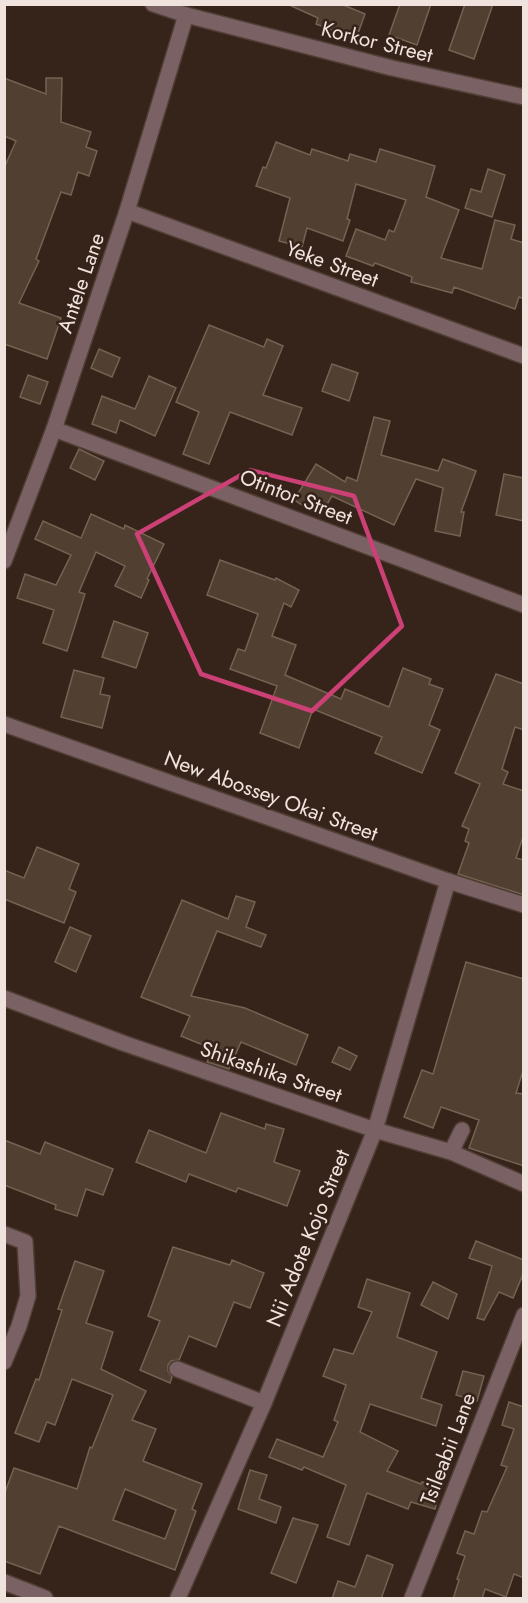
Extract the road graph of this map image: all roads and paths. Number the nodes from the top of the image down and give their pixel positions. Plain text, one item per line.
1 (153, 4) edge
2 (186, 15) junction
3 (524, 97) edge
4 (127, 211) junction
5 (524, 356) edge
6 (54, 429) junction
7 (4, 561) edge
8 (524, 605) edge
9 (4, 724) edge
10 (448, 881) junction
11 (524, 905) edge
12 (4, 998) edge
13 (375, 1130) junction
14 (462, 1130) dead end
15 (451, 1152) junction
16 (524, 1184) edge
17 (4, 1234) edge
18 (524, 1315) edge
19 (4, 1362) edge
20 (177, 1369) dead end
21 (264, 1403) junction
22 (4, 1582) edge
23 (45, 1599) edge
24 (178, 1599) edge
25 (412, 1599) edge

1 - 2 street, Korkor Street
2 - 3 street, Korkor Street
2 - 4 street, Antele Lane
4 - 5 street, Yeke Street
4 - 6 street, Antele Lane
6 - 7 street, Antele Lane
6 - 8 street, Otintor Street
9 - 10 street, New Abossey Okai Street
10 - 11 street, New Abossey Okai Street
10 - 13 street, Nii Adote Kojo Street
12 - 13 street, Shikashika Street
13 - 15 street, Shikashika Street
13 - 21 street, Nii Adote Kojo Street
14 - 15 street
15 - 16 street, Shikashika Street
17 - 19 street
18 - 25 street, Tsileabii Lane
20 - 21 street
21 - 24 street, Nii Adote Kojo Street
22 - 23 street

